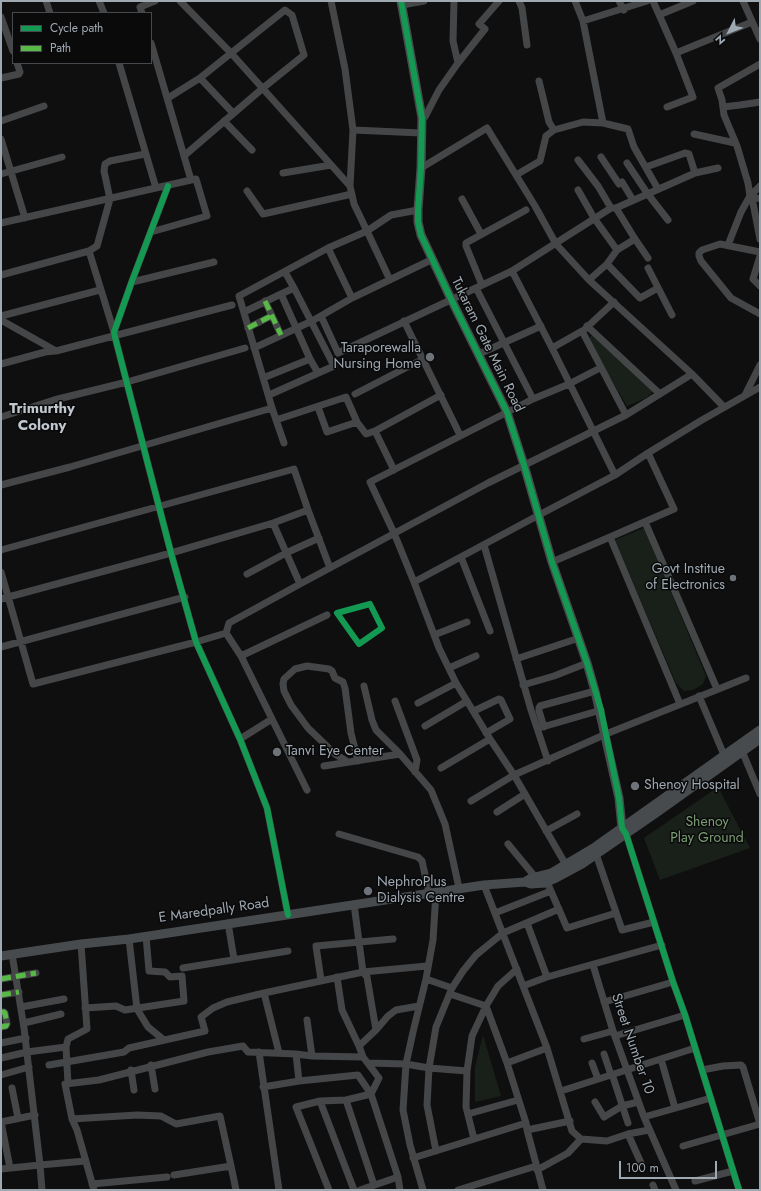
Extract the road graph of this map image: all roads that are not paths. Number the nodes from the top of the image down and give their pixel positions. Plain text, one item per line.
1 (46, 1) edge
2 (99, 1) edge
3 (156, 1) edge
4 (180, 1) edge
5 (330, 1) edge
6 (424, 1) edge
7 (454, 1) edge
8 (499, 1) edge
9 (519, 1) edge
10 (575, 1) edge
11 (619, 1) edge
12 (648, 1) edge
13 (652, 1) edge
14 (693, 1) edge
15 (743, 1) edge
16 (402, 3) edge
17 (140, 9) edge
18 (624, 10) junction
19 (50, 12) edge
20 (104, 12) edge
21 (659, 15) junction
22 (1, 16) edge
23 (583, 21) junction
24 (752, 22) junction
25 (3, 26) edge
26 (760, 39) edge
27 (527, 44) dead end
28 (152, 46) edge
29 (12, 49) edge
30 (231, 53) junction
31 (676, 53) junction
32 (17, 64) edge
33 (119, 64) edge
34 (458, 64) junction
35 (760, 64) edge
36 (1, 78) edge
37 (200, 78) junction
38 (539, 81) dead end
39 (263, 88) junction
40 (168, 98) junction
41 (760, 102) edge
42 (44, 106) dead end
43 (667, 107) dead end
44 (723, 107) junction
45 (233, 113) junction
46 (422, 118) junction
47 (1, 120) edge
48 (224, 121) junction
49 (603, 123) junction
50 (353, 130) junction
51 (554, 130) junction
52 (421, 133) junction
53 (694, 134) dead end
54 (1, 139) edge
55 (735, 143) junction
56 (252, 150) dead end
57 (145, 154) junction
58 (185, 155) junction
59 (62, 157) dead end
60 (600, 157) dead end
61 (578, 160) dead end
62 (627, 163) dead end
63 (331, 165) junction
64 (646, 166) junction
65 (421, 168) junction
66 (718, 168) dead end
67 (10, 172) junction
68 (283, 173) dead end
69 (695, 173) junction
70 (1, 174) edge
71 (516, 176) junction
72 (191, 180) junction
73 (168, 186) junction
74 (350, 186) junction
75 (760, 186) edge
76 (156, 188) junction
77 (658, 189) junction
78 (578, 190) dead end
79 (247, 191) dead end
80 (647, 193) junction
81 (352, 194) junction
82 (750, 196) junction
83 (110, 199) junction
84 (462, 199) dead end
85 (760, 199) edge
86 (633, 200) junction
87 (614, 208) junction
88 (418, 210) junction
89 (526, 210) dead end
90 (25, 218) junction
91 (594, 218) junction
92 (668, 220) dead end
93 (1, 223) edge
94 (366, 231) junction
95 (151, 232) junction
96 (481, 234) junction
97 (635, 239) junction
98 (760, 239) edge
99 (556, 244) junction
100 (728, 245) junction
101 (328, 248) junction
102 (617, 250) junction
103 (89, 251) junction
104 (760, 252) edge
105 (760, 256) edge
106 (648, 258) dead end
107 (433, 259) junction
108 (214, 262) dead end
109 (607, 264) junction
110 (648, 268) dead end
111 (512, 271) junction
112 (285, 272) junction
113 (1, 275) edge
114 (390, 280) junction
115 (589, 280) junction
116 (132, 282) junction
117 (479, 286) junction
118 (760, 286) edge
119 (294, 288) junction
120 (658, 288) junction
121 (100, 290) junction
122 (281, 294) junction
123 (352, 298) junction
124 (451, 299) junction
125 (265, 301) junction
126 (614, 302) junction
127 (232, 305) dead end
128 (244, 312) junction
129 (760, 314) edge
130 (672, 315) dead end
131 (1, 316) edge
132 (271, 316) junction
133 (321, 316) junction
134 (1, 320) edge
135 (312, 321) junction
136 (404, 321) junction
137 (541, 326) junction
138 (248, 328) junction
139 (296, 328) junction
140 (584, 329) junction
141 (115, 334) junction
142 (281, 335) junction
143 (504, 343) junction
144 (245, 348) dead end
145 (254, 348) junction
146 (552, 348) junction
147 (56, 351) junction
148 (479, 354) junction
149 (310, 359) junction
150 (423, 359) junction
151 (1, 364) edge
152 (760, 365) edge
153 (600, 368) junction
154 (318, 373) junction
155 (692, 374) junction
156 (263, 378) junction
157 (127, 382) junction
158 (569, 384) junction
159 (760, 387) edge
160 (355, 394) dead end
161 (660, 394) junction
162 (268, 395) junction
163 (441, 395) junction
164 (745, 395) junction
165 (533, 399) junction
166 (318, 407) junction
167 (724, 407) junction
168 (272, 408) junction
169 (507, 412) junction
170 (626, 415) junction
171 (1, 417) edge
172 (276, 420) junction
173 (357, 422) junction
174 (374, 430) junction
175 (594, 431) junction
176 (460, 435) junction
177 (284, 443) dead end
178 (144, 445) junction
179 (648, 453) junction
180 (524, 465) junction
181 (394, 470) junction
182 (615, 475) junction
183 (1, 485) edge
184 (160, 507) junction
185 (308, 510) junction
186 (539, 514) junction
187 (645, 522) junction
188 (273, 523) junction
189 (394, 532) junction
190 (610, 537) junction
191 (319, 538) junction
192 (484, 544) junction
193 (1, 550) edge
194 (286, 553) junction
195 (171, 554) junction
196 (461, 557) junction
197 (552, 562) junction
198 (330, 568) junction
199 (1, 572) edge
200 (247, 574) dead end
201 (414, 582) junction
202 (300, 584) junction
203 (185, 597) junction
204 (5, 598) edge
205 (327, 615) dead end
206 (467, 622) dead end
207 (490, 631) dead end
208 (226, 633) junction
209 (434, 635) junction
210 (579, 638) junction
211 (21, 642) junction
212 (196, 642) junction
213 (1, 647) edge
214 (241, 656) junction
215 (476, 656) dead end
216 (516, 660) junction
217 (588, 663) junction
218 (449, 668) junction
219 (746, 678) dead end
220 (456, 683) junction
221 (523, 685) junction
222 (364, 686) dead end
223 (717, 689) junction
224 (595, 691) junction
225 (699, 696) junction
226 (396, 701) dead end
227 (467, 701) junction
228 (418, 703) dead end
229 (680, 704) junction
230 (601, 710) junction
231 (474, 711) junction
232 (272, 719) junction
233 (425, 726) dead end
234 (540, 728) junction
235 (760, 730) edge
236 (606, 734) junction
237 (488, 736) junction
238 (240, 739) junction
239 (760, 739) edge
240 (742, 751) junction
241 (400, 754) junction
242 (724, 755) junction
243 (358, 761) junction
244 (548, 761) junction
245 (348, 762) junction
246 (324, 766) dead end
247 (441, 768) dead end
248 (415, 772) junction
249 (514, 775) junction
250 (758, 784) edge
251 (684, 789) junction
252 (307, 790) dead end
253 (525, 794) junction
254 (760, 794) edge
255 (471, 801) dead end
256 (497, 812) dead end
257 (577, 814) dead end
258 (624, 831) junction
259 (551, 833) junction
260 (339, 834) dead end
261 (508, 844) dead end
262 (596, 854) junction
263 (566, 865) junction
264 (536, 878) junction
265 (525, 882) junction
266 (547, 882) junction
267 (484, 885) junction
268 (459, 888) junction
269 (551, 891) junction
270 (432, 892) junction
271 (354, 904) junction
272 (559, 909) junction
273 (495, 913) junction
274 (616, 913) junction
275 (288, 915) junction
276 (654, 922) junction
277 (228, 923) junction
278 (526, 923) junction
279 (503, 933) junction
280 (146, 936) junction
281 (129, 939) junction
282 (393, 939) dead end
283 (359, 942) junction
284 (81, 944) junction
285 (662, 945) junction
286 (288, 951) dead end
287 (12, 954) junction
288 (1, 956) edge
289 (234, 959) junction
290 (593, 965) junction
291 (427, 966) junction
292 (183, 968) dead end
293 (517, 969) junction
294 (363, 972) junction
295 (36, 973) dead end
296 (16, 976) junction
297 (338, 977) junction
298 (547, 978) junction
299 (1, 979) edge
300 (426, 979) junction
301 (321, 980) junction
302 (673, 982) junction
303 (523, 986) junction
304 (451, 991) junction
305 (19, 992) junction
306 (264, 993) junction
307 (1, 995) edge
308 (64, 999) dead end
309 (604, 1002) junction
310 (419, 1006) junction
311 (486, 1006) junction
312 (21, 1007) junction
313 (85, 1008) junction
314 (137, 1009) junction
315 (1, 1012) edge
316 (61, 1014) dead end
317 (685, 1015) junction
318 (307, 1020) dead end
319 (24, 1022) junction
320 (1, 1027) edge
321 (376, 1030) junction
322 (614, 1034) junction
323 (26, 1038) junction
324 (584, 1039) dead end
325 (164, 1040) junction
326 (1, 1043) edge
327 (359, 1046) junction
328 (66, 1047) junction
329 (547, 1048) junction
330 (695, 1048) junction
331 (27, 1052) junction
332 (259, 1052) junction
333 (279, 1053) junction
334 (296, 1054) junction
335 (604, 1054) dead end
336 (312, 1056) junction
337 (363, 1057) junction
338 (1, 1058) edge
339 (661, 1058) junction
340 (67, 1062) junction
341 (368, 1063) junction
342 (507, 1063) junction
343 (592, 1063) dead end
344 (406, 1064) junction
345 (49, 1065) dead end
346 (151, 1065) junction
347 (29, 1068) junction
348 (429, 1068) junction
349 (627, 1069) junction
350 (131, 1070) junction
351 (702, 1070) junction
352 (467, 1071) junction
353 (612, 1074) junction
354 (1, 1075) edge
355 (598, 1079) junction
356 (299, 1081) junction
357 (68, 1084) junction
358 (263, 1087) junction
359 (12, 1088) dead end
360 (155, 1089) dead end
361 (134, 1090) dead end
362 (561, 1092) junction
363 (371, 1094) junction
364 (711, 1098) junction
365 (346, 1100) junction
366 (518, 1100) junction
367 (320, 1101) junction
368 (595, 1102) dead end
369 (638, 1102) junction
370 (622, 1106) junction
371 (675, 1108) junction
372 (468, 1114) junction
373 (35, 1115) junction
374 (644, 1117) junction
375 (18, 1118) junction
376 (72, 1119) junction
377 (570, 1121) junction
378 (1, 1122) edge
379 (628, 1123) dead end
380 (760, 1124) edge
381 (526, 1126) junction
382 (649, 1130) junction
383 (628, 1134) junction
384 (722, 1134) junction
385 (474, 1139) junction
386 (581, 1139) junction
387 (683, 1146) dead end
388 (436, 1151) junction
389 (413, 1158) junction
390 (85, 1161) junction
391 (641, 1163) dead end
392 (40, 1164) junction
393 (231, 1166) junction
394 (10, 1168) junction
395 (536, 1168) junction
396 (1, 1169) edge
397 (734, 1171) junction
398 (398, 1177) junction
399 (695, 1181) dead end
400 (486, 1182) junction
401 (374, 1185) junction
402 (93, 1187) edge
403 (42, 1190) edge
404 (236, 1190) edge
405 (279, 1190) edge
406 (329, 1190) edge
407 (354, 1190) edge
408 (360, 1190) edge
409 (400, 1190) edge
410 (423, 1190) edge
411 (458, 1190) edge
412 (489, 1190) edge
413 (543, 1190) edge
414 (676, 1190) edge
415 (739, 1190) edge

1 - 19 street
2 - 20 street
3 - 17 street
4 - 30 street
5 - 50 street
6 - 16 street
7 - 34 street
8 - 34 street
9 - 27 street
10 - 23 street
11 - 18 street
12 - 18 street
13 - 21 street
14 - 21 street
15 - 24 street
16 - 46 main road, Tukaram Gate Main Road
18 - 23 street
21 - 31 street
22 - 25 street
23 - 49 street
24 - 26 street
24 - 31 street
25 - 29 street
28 - 40 street
30 - 37 street
30 - 39 street
30 - 39 street
31 - 43 street
32 - 36 street
33 - 57 street
34 - 46 street
35 - 44 street
37 - 40 street
37 - 45 street
38 - 51 street
39 - 45 street
39 - 63 street
40 - 58 street
41 - 44 street
42 - 47 street
44 - 55 street
45 - 48 street
46 - 52 main road, Tukaram Gate Main Road
48 - 56 street
48 - 58 street
49 - 51 street
49 - 64 street
50 - 52 street
50 - 74 street
51 - 71 street
52 - 65 main road, Tukaram Gate Main Road
53 - 55 street
54 - 67 street
55 - 82 street
57 - 76 street
57 - 83 street
58 - 72 street
59 - 67 street
60 - 86 street
61 - 87 street
62 - 80 street
63 - 68 street
63 - 74 street
64 - 69 street
64 - 77 street
65 - 71 street
65 - 88 main road, Tukaram Gate Main Road
66 - 69 street
67 - 70 street
67 - 90 street
69 - 77 street
71 - 99 street
72 - 73 street
72 - 95 street
73 - 76 street
73 - 95 street
74 - 81 street
75 - 82 street
76 - 83 street
77 - 80 street
78 - 91 street
79 - 81 street
80 - 86 street
80 - 92 street
81 - 94 street
82 - 85 street
82 - 98 street
82 - 100 street
83 - 90 street
83 - 103 street
84 - 96 street
86 - 87 street
87 - 91 street
87 - 97 street
88 - 94 street
88 - 107 main road, Tukaram Gate Main Road
89 - 96 street
90 - 93 street
91 - 99 street
91 - 102 street
94 - 101 street
94 - 114 street
95 - 116 street
96 - 117 street
97 - 102 street
97 - 106 street
99 - 111 street
99 - 115 street
100 - 104 street
100 - 129 street
101 - 112 street
101 - 123 street
102 - 109 street
103 - 113 street
103 - 121 street
105 - 118 street
107 - 114 street
107 - 124 main road, Tukaram Gate Main Road
108 - 116 street
109 - 115 street
109 - 120 street
110 - 120 street
111 - 117 street
111 - 137 street
112 - 119 street
112 - 128 street
114 - 123 street
115 - 126 street
116 - 141 street
117 - 124 street
117 - 143 street
119 - 122 street
119 - 135 street
120 - 130 street
121 - 131 street
121 - 141 street
122 - 125 street
122 - 139 street
123 - 133 street
124 - 136 street
124 - 148 main road, Tukaram Gate Main Road
125 - 128 street
125 - 132 street
126 - 140 street
126 - 155 street
127 - 141 street
128 - 138 street
132 - 138 street
132 - 142 street
133 - 135 street
133 - 136 street
134 - 147 street
135 - 139 street
135 - 154 street
136 - 150 street
137 - 143 street
137 - 146 street
138 - 145 street
139 - 142 street
139 - 149 street
140 - 146 street
140 - 153 street
140 - 161 street
141 - 147 street
141 - 157 street
142 - 145 street
143 - 148 street
143 - 165 street
144 - 157 street
145 - 156 street
146 - 158 street
147 - 151 street
148 - 169 main road, Tukaram Gate Main Road
149 - 154 street
149 - 156 street
150 - 160 street
150 - 163 street
152 - 164 street
153 - 158 street
153 - 170 street
154 - 162 street
155 - 161 street
155 - 167 street
156 - 162 street
157 - 171 street
157 - 178 street
158 - 165 street
158 - 175 street
159 - 164 street
161 - 170 street
162 - 168 street
163 - 174 street
163 - 176 street
164 - 167 street
165 - 169 street
166 - 172 street
166 - 173 street
166 - 173 street
167 - 179 street
168 - 172 street
168 - 178 street
169 - 176 street
169 - 180 main road, Tukaram Gate Main Road
170 - 175 street
172 - 177 street
173 - 174 street
174 - 181 street
175 - 180 street
175 - 182 street
176 - 181 street
178 - 183 street
178 - 184 street
179 - 182 street
179 - 187 street
180 - 186 main road, Tukaram Gate Main Road
180 - 189 street
181 - 189 street
182 - 186 street
184 - 185 street
184 - 193 street
184 - 195 street
185 - 188 street
185 - 191 street
186 - 192 street
186 - 197 main road, Tukaram Gate Main Road
187 - 190 street
187 - 223 street
188 - 194 street
188 - 195 street
189 - 198 street
189 - 201 street
190 - 197 street
190 - 229 street
191 - 194 street
191 - 198 street
192 - 196 street
192 - 216 street
194 - 200 street
194 - 202 street
195 - 203 street
195 - 204 street
196 - 201 street
196 - 207 street
197 - 210 main road, Tukaram Gate Main Road
198 - 202 street
199 - 204 street
201 - 209 street
202 - 208 street
203 - 211 street
203 - 212 street
204 - 211 street
205 - 214 street
206 - 209 street
208 - 212 street
208 - 214 street
209 - 218 street
210 - 216 street
210 - 217 main road, Tukaram Gate Main Road
211 - 212 street
211 - 213 street
212 - 238 street
214 - 232 street
215 - 218 street
216 - 221 street
217 - 221 street
217 - 224 main road, Tukaram Gate Main Road
218 - 220 street
219 - 223 street
220 - 227 street
220 - 228 street
221 - 234 street
222 - 241 street
223 - 225 street
224 - 230 main road, Tukaram Gate Main Road
224 - 234 street
225 - 229 street
225 - 242 street
226 - 248 street
227 - 231 street
227 - 233 street
229 - 236 street
230 - 234 street
230 - 236 main road, Tukaram Gate Main Road
231 - 237 street
231 - 237 street
232 - 238 street
232 - 252 street
234 - 244 street
235 - 242 main road, E Maredpally Road
236 - 244 street
236 - 258 main road, Tukaram Gate Main Road
237 - 247 street
237 - 249 street
238 - 275 street
239 - 240 main road, E Maredpally Road
240 - 250 street
240 - 251 main road, E Maredpally Road
241 - 243 street
241 - 248 street
242 - 251 main road, E Maredpally Road
243 - 245 street
243 - 245 street
244 - 249 street
245 - 246 street
248 - 268 street
249 - 253 street
249 - 255 street
250 - 254 street
251 - 258 main road, E Maredpally Road
253 - 256 street
253 - 259 street
257 - 259 street
258 - 262 main road, E Maredpally Road
258 - 263 main road, E Maredpally Road
258 - 276 street
259 - 263 street
260 - 270 street
261 - 264 street
262 - 266 main road, E Maredpally Road
262 - 274 street
263 - 264 main road, E Maredpally Road
264 - 265 main road, E Maredpally Road
265 - 266 main road, E Maredpally Road
265 - 267 main road, E Maredpally Road
266 - 269 street
267 - 268 main road, E Maredpally Road
267 - 273 street
268 - 270 main road, E Maredpally Road
269 - 272 street
269 - 273 street
270 - 271 main road, E Maredpally Road
270 - 291 street
271 - 275 main road, E Maredpally Road
271 - 283 street
272 - 274 street
272 - 278 street
273 - 279 street
274 - 276 street
275 - 277 main road, E Maredpally Road
276 - 285 street
277 - 280 main road, E Maredpally Road
277 - 289 street
278 - 279 street
278 - 298 street
279 - 293 street
279 - 304 street
280 - 281 main road, E Maredpally Road
280 - 314 street
281 - 284 main road, E Maredpally Road
281 - 314 street
282 - 283 street
283 - 294 street
283 - 301 street
284 - 287 main road, E Maredpally Road
284 - 313 street
285 - 290 street
285 - 302 street
286 - 289 street
287 - 288 main road, E Maredpally Road
287 - 296 street
289 - 292 street
290 - 298 street
290 - 309 street, Street Number 10
291 - 294 street
291 - 300 street
293 - 303 street
293 - 311 street
294 - 297 street
294 - 321 street
295 - 296 street
296 - 299 street
296 - 305 street
297 - 301 street
297 - 327 street
298 - 303 street
300 - 304 street
300 - 310 street
301 - 306 street
302 - 309 street
302 - 317 street
303 - 329 street
304 - 311 street
304 - 348 street
305 - 307 street
305 - 312 street
306 - 325 street
306 - 333 street
308 - 312 street
309 - 322 street, Street Number 10
310 - 321 street
310 - 344 street
311 - 342 street
311 - 352 street
312 - 319 street
313 - 314 street
313 - 328 street
314 - 325 street
315 - 320 street
316 - 319 street
317 - 322 street
317 - 330 street
318 - 336 street
319 - 323 street
321 - 327 street
322 - 324 street
322 - 349 street, Street Number 10
323 - 326 street
323 - 331 street
325 - 340 street
327 - 337 street
328 - 331 street
328 - 340 street
329 - 342 street
329 - 362 street
330 - 339 street
330 - 351 street
331 - 338 street
331 - 347 street
332 - 333 street
332 - 346 street
332 - 358 street
333 - 334 street
334 - 336 street
334 - 356 street
335 - 353 street
336 - 337 street
337 - 341 street
339 - 349 street
339 - 371 street
340 - 345 street
340 - 357 street
341 - 344 street
341 - 363 street
342 - 366 street
343 - 355 street
344 - 348 street
344 - 389 street
346 - 350 street
346 - 360 street
347 - 354 street
347 - 373 street
348 - 352 street
348 - 388 street
349 - 353 street
349 - 369 street, Street Number 10
350 - 357 street
350 - 361 street
351 - 364 street
351 - 380 street
352 - 372 street
353 - 355 street
353 - 370 street
355 - 362 street
356 - 358 street
356 - 363 street
357 - 376 street
358 - 405 street
359 - 375 street
362 - 377 street
363 - 365 street
363 - 398 street
364 - 371 street
364 - 384 street
365 - 367 street
365 - 401 street
366 - 372 street
366 - 381 street
367 - 406 street
367 - 407 street
368 - 370 street
369 - 370 street
369 - 374 street, Street Number 10
370 - 379 street
371 - 374 street
372 - 385 street
373 - 375 street
373 - 392 street
374 - 382 street, Street Number 10
375 - 378 street
376 - 390 street
376 - 393 street
377 - 381 street
377 - 386 street
378 - 394 street
380 - 384 street
381 - 385 street
381 - 395 street
382 - 383 street
382 - 414 street, Street Number 10
383 - 386 street
383 - 391 street
384 - 387 street
384 - 397 street
385 - 388 street
386 - 395 street
388 - 389 street
389 - 410 street
390 - 392 street
390 - 402 street
392 - 394 street
392 - 403 street
393 - 402 street
393 - 404 street
394 - 396 street
395 - 400 street
395 - 413 street
397 - 399 street
397 - 415 street
398 - 401 street
398 - 409 street
400 - 411 street
400 - 412 street
401 - 408 street

